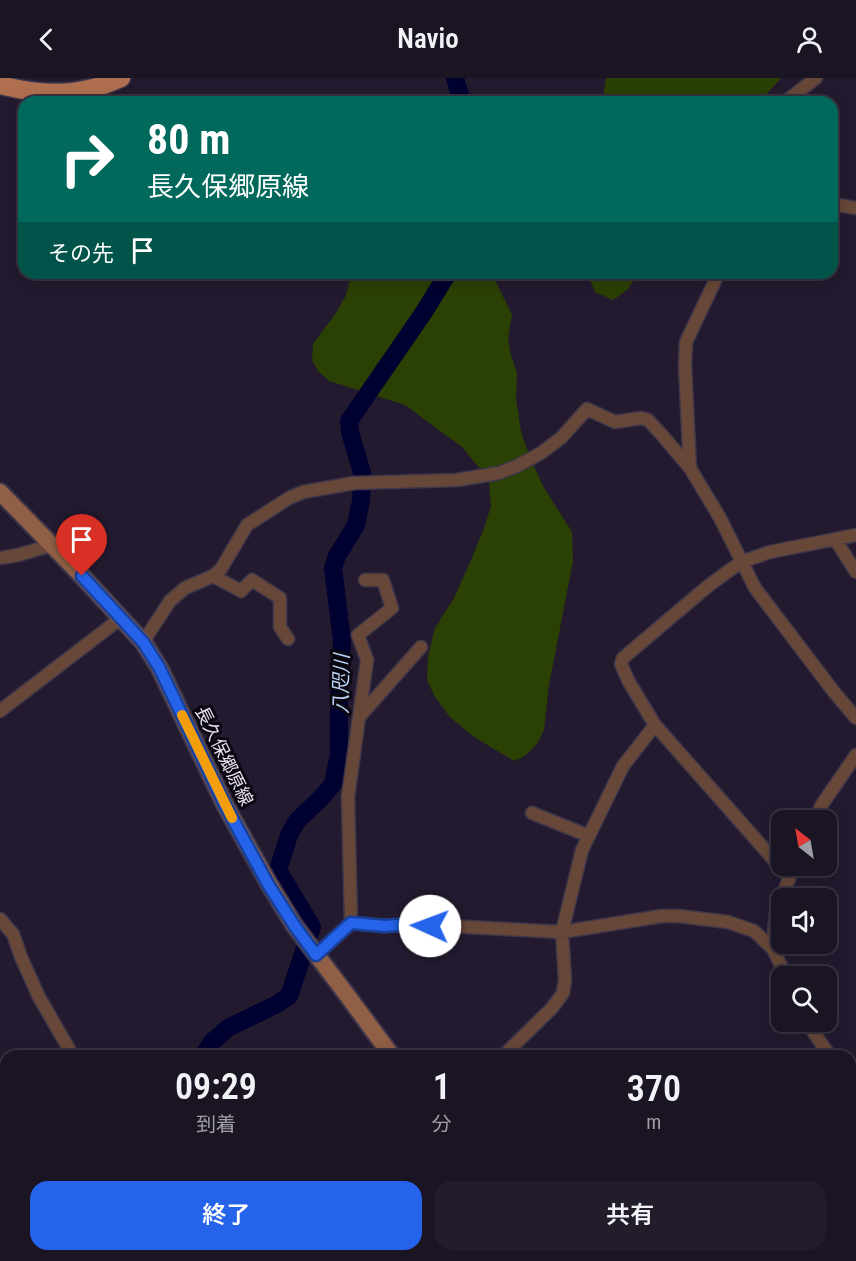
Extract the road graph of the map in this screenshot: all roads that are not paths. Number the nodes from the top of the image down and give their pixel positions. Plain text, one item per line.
1 (121, 78) edge
2 (816, 78) edge
3 (7, 83) edge
4 (793, 96) edge
5 (838, 205) edge
6 (856, 208) edge
7 (716, 279) edge
8 (690, 468) junction
9 (0, 492) edge
10 (856, 535) edge
11 (835, 539) junction
12 (52, 544) junction
13 (0, 558) edge
14 (741, 562) junction
15 (856, 572) edge
16 (213, 576) junction
17 (365, 580) dead end
18 (121, 618) junction
19 (288, 639) dead end
20 (143, 642) junction
21 (421, 647) dead end
22 (0, 711) edge
23 (359, 717) junction
24 (856, 718) edge
25 (655, 725) junction
26 (856, 755) edge
27 (819, 810) edge
28 (532, 813) dead end
29 (589, 836) junction
30 (771, 850) edge
31 (0, 919) edge
32 (351, 923) junction
33 (562, 932) junction
34 (771, 947) edge
35 (316, 955) junction
36 (813, 1032) edge
37 (68, 1050) edge
38 (388, 1050) edge
39 (509, 1050) edge
40 (826, 1050) edge

1 - 3 main road
2 - 4 street
5 - 6 street
7 - 8 street
8 - 14 street
8 - 16 street
9 - 12 main road, 長久保郷原線
10 - 11 street
11 - 14 street
11 - 15 street
12 - 13 street
12 - 18 main road, 長久保郷原線
14 - 24 street
14 - 25 street
16 - 19 street
16 - 20 street
17 - 23 street
18 - 20 main road, 長久保郷原線
18 - 22 street
20 - 35 main road, 長久保郷原線
21 - 23 street
23 - 32 street
25 - 29 street
25 - 30 street
26 - 27 street
28 - 29 street
29 - 33 street
31 - 37 street
32 - 33 street
32 - 35 street
33 - 34 street
33 - 39 street
35 - 38 main road, 長久保郷原線
36 - 40 street

